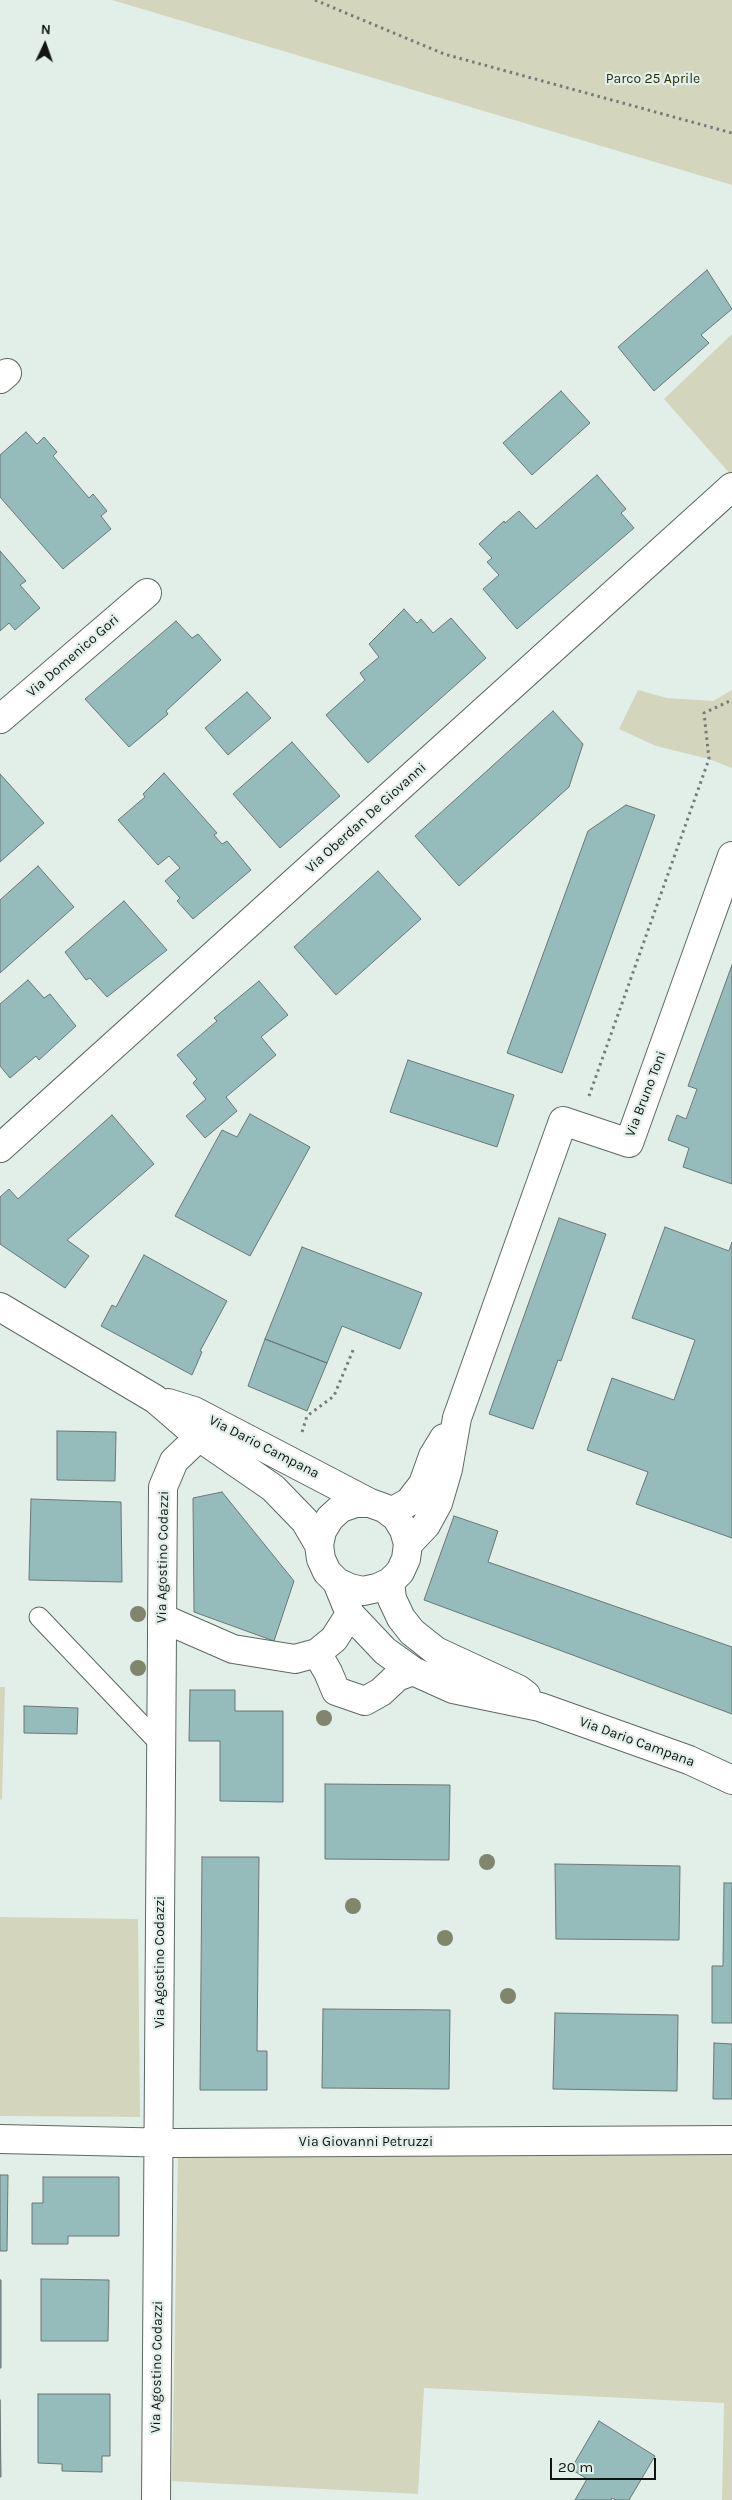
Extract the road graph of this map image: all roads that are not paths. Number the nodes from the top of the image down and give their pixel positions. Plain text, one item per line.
1 (732, 487) edge
2 (147, 593) dead end
3 (0, 719) edge
4 (732, 856) edge
5 (0, 1148) edge
6 (0, 1307) edge
7 (155, 1399) junction
8 (457, 1418) junction
9 (199, 1437) junction
10 (380, 1508) junction
11 (408, 1544) junction
12 (319, 1545) junction
13 (337, 1582) junction
14 (390, 1582) junction
15 (350, 1614) junction
16 (39, 1617) dead end
17 (162, 1618) junction
18 (317, 1653) junction
19 (413, 1671) junction
20 (540, 1707) junction
21 (162, 1746) junction
22 (732, 1780) edge
23 (0, 2139) edge
24 (732, 2140) edge
25 (159, 2143) junction
26 (156, 2500) edge

1 - 5 street, Via Oberdan De Giovanni
2 - 3 street, Via Domenico Gori
4 - 8 street, Via Bruno Toni
6 - 7 street, Via Dario Campana
7 - 9 street, Via Dario Campana
7 - 10 street, Via Dario Campana
8 - 10 street, Via Bruno Toni
8 - 11 street, Via Bruno Toni
9 - 12 street, Via Dario Campana
9 - 17 street, Via Agostino Codazzi
10 - 11 street, Via Dario Campana
10 - 12 street
11 - 14 street
12 - 13 street, Via Dario Campana
13 - 14 street
13 - 15 street, Via Dario Campana
14 - 20 street, Via Dario Campana
15 - 18 street
15 - 19 street, Via Dario Campana
16 - 21 lane
17 - 18 street
17 - 21 street, Via Agostino Codazzi
18 - 19 street
19 - 20 street, Via Dario Campana
20 - 22 street, Via Dario Campana
21 - 25 street, Via Agostino Codazzi
23 - 25 street, Via Giovanni Petruzzi
24 - 25 street, Via Giovanni Petruzzi
25 - 26 street, Via Agostino Codazzi

